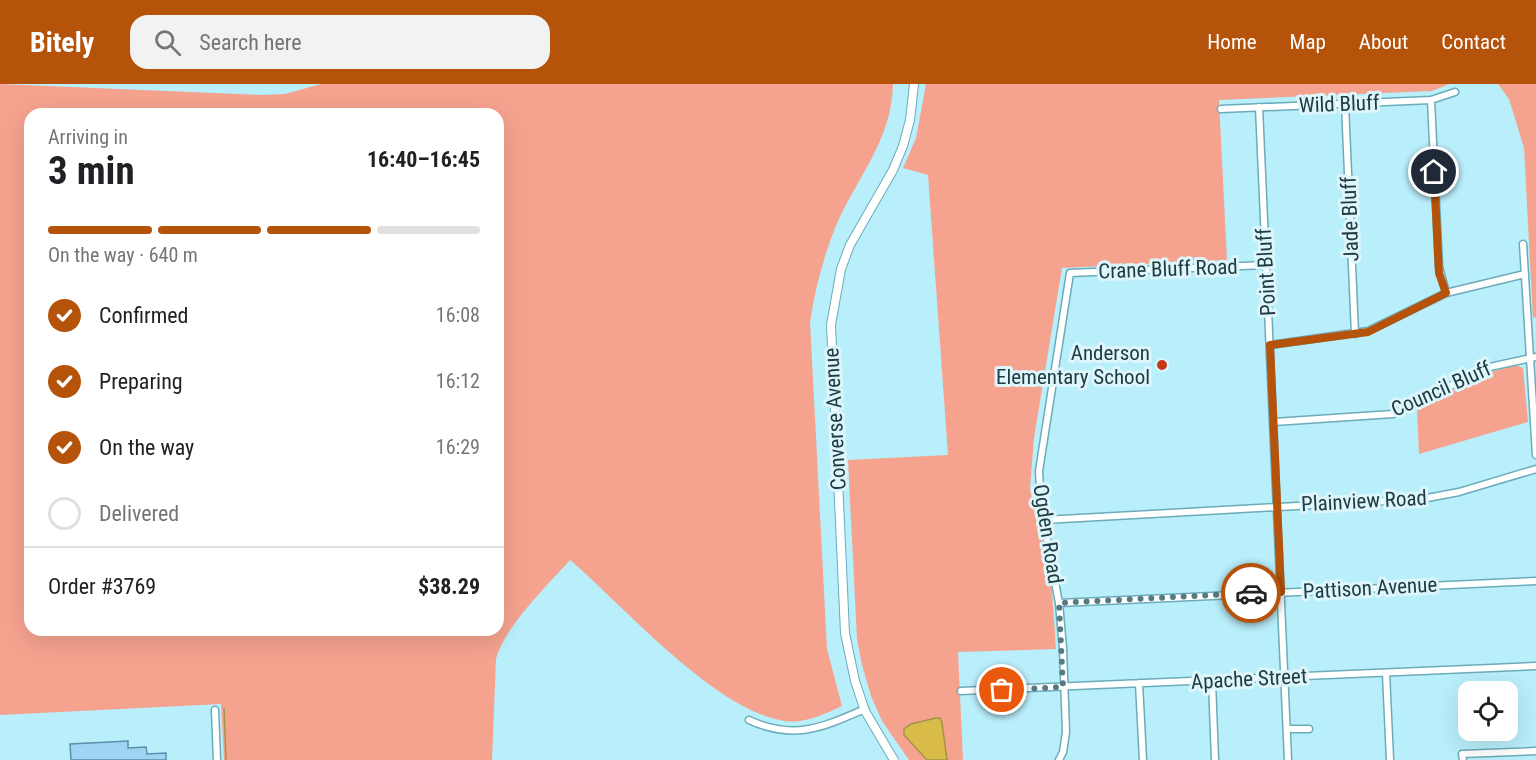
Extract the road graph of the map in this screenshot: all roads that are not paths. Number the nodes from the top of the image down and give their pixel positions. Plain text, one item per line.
1 (914, 84) edge
2 (1455, 92) dead end
3 (1431, 100) junction
4 (1346, 104) junction
5 (1259, 107) junction
6 (1221, 109) dead end
7 (1523, 244) dead end
8 (1266, 265) junction
9 (1070, 273) joint
10 (1525, 274) junction
11 (1446, 293) junction
12 (1355, 334) junction
13 (1270, 345) junction
14 (1533, 357) edge
15 (1274, 422) junction
16 (1536, 455) edge
17 (1536, 469) edge
18 (1277, 506) junction
19 (1044, 520) junction
20 (1536, 581) edge
21 (1281, 592) junction
22 (1059, 603) junction
23 (1536, 666) edge
24 (1386, 673) junction
25 (1285, 677) junction
26 (1212, 681) junction
27 (1139, 683) junction
28 (1063, 687) junction
29 (961, 692) dead end
30 (865, 709) junction
31 (215, 710) dead end
32 (749, 720) dead end
33 (1287, 729) junction
34 (1309, 729) dead end
35 (1536, 751) edge
36 (1462, 757) edge
37 (218, 760) edge
38 (894, 760) edge
39 (1059, 760) edge
40 (1143, 760) edge
41 (1215, 760) edge
42 (1288, 760) edge
43 (1390, 760) edge

1 - 30 main road, Converse Avenue
2 - 3 street, Wild Bluff
3 - 4 street, Wild Bluff
3 - 11 street
4 - 5 street, Wild Bluff
4 - 12 street, Jade Bluff
5 - 6 street, Wild Bluff
5 - 8 street, Point Bluff
7 - 10 street
8 - 9 street, Crane Bluff Road
8 - 13 street, Point Bluff
9 - 19 street, Ogden Road
10 - 11 street
10 - 14 street
11 - 12 street
12 - 13 street
13 - 15 street, Point Bluff
14 - 15 street, Council Bluff
14 - 16 street
15 - 18 street, Point Bluff
17 - 18 street, Plainview Road
18 - 19 street, Plainview Road
18 - 21 street, Point Bluff
19 - 22 street, Ogden Road
20 - 21 street, Pattison Avenue
21 - 22 street, Pattison Avenue
21 - 25 street, Point Bluff
22 - 28 street, Ogden Road
23 - 24 street, Apache Street
24 - 25 street, Apache Street
24 - 43 street
25 - 26 street, Apache Street
25 - 33 street, Point Bluff
26 - 27 street, Apache Street
26 - 41 street
27 - 28 street, Apache Street
27 - 40 street
28 - 29 street, Apache Street
28 - 39 street, Ogden Road
30 - 32 street
30 - 38 main road, Converse Avenue
31 - 37 street
33 - 34 street
33 - 42 street, Point Bluff
35 - 36 street

